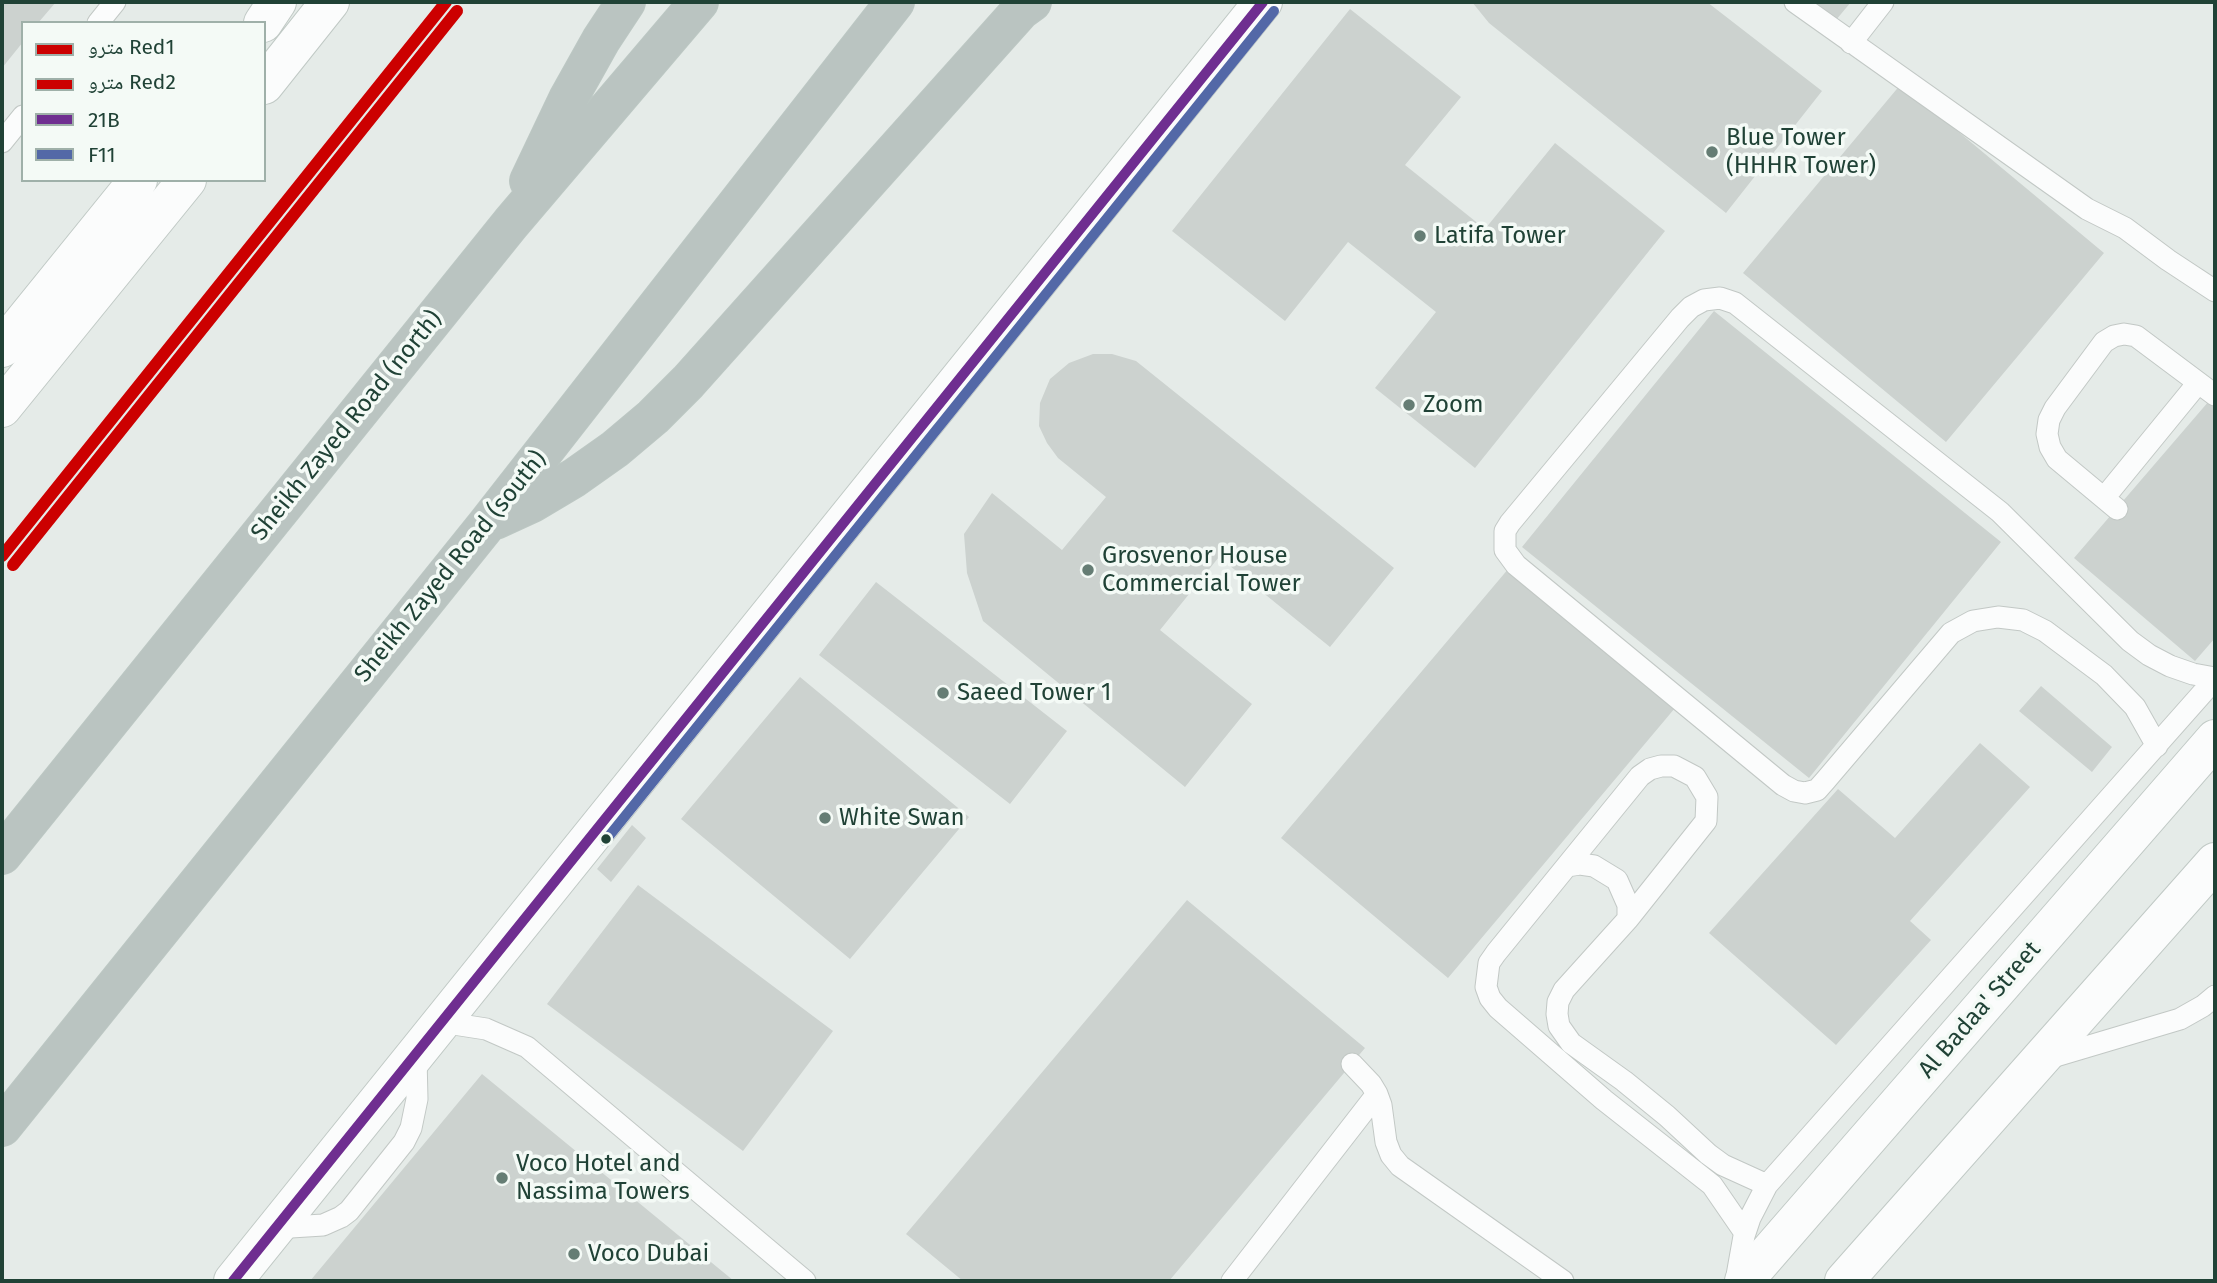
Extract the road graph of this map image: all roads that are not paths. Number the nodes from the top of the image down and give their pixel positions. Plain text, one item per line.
1 (115, 2) edge
2 (277, 2) edge
3 (330, 2) edge
4 (626, 2) edge
5 (699, 2) edge
6 (895, 2) edge
7 (1032, 2) edge
8 (1263, 2) edge
9 (1795, 2) edge
10 (1883, 2) edge
11 (100, 21) edge
12 (264, 21) edge
13 (1851, 43) junction
14 (266, 82) edge
15 (21, 118) edge
16 (2, 142) edge
17 (136, 182) edge
18 (185, 182) edge
19 (511, 223) junction
20 (2215, 291) edge
21 (2, 348) edge
22 (2207, 389) edge
23 (2, 408) edge
24 (487, 524) junction
25 (2215, 678) edge
26 (2215, 738) edge
27 (2157, 746) junction
28 (2, 855) edge
29 (2215, 862) edge
30 (1567, 866) junction
31 (1628, 919) junction
32 (2215, 996) edge
33 (441, 1023) junction
34 (1565, 1050) junction
35 (2040, 1060) junction
36 (1352, 1064) dead end
37 (1377, 1094) junction
38 (2, 1127) edge
39 (1767, 1185) junction
40 (1745, 1233) junction
41 (247, 1274) edge
42 (1555, 1279) edge
43 (805, 1281) edge
44 (1232, 1281) edge
45 (1736, 1281) edge
46 (1744, 1281) edge
47 (1844, 1281) edge

1 - 11 lane
2 - 12 street
3 - 14 street
4 - 19 highway
5 - 19 highway, Sheikh Zayed Road (north)
6 - 24 highway, Sheikh Zayed Road (south)
7 - 24 highway
8 - 33 street
9 - 13 lane
10 - 13 lane
13 - 20 lane
15 - 16 lane
17 - 21 street
18 - 23 street
19 - 28 highway, Sheikh Zayed Road (north)
22 - 22 lane
24 - 38 highway, Sheikh Zayed Road (south)
25 - 27 lane
25 - 27 lane
26 - 46 street, Al Badaa' Street
27 - 39 lane
29 - 35 street
30 - 31 lane
30 - 31 lane
30 - 34 lane
31 - 34 lane
32 - 35 lane
33 - 41 street
33 - 43 lane
34 - 39 lane
34 - 40 lane
35 - 47 street
36 - 37 lane
37 - 42 lane
37 - 44 lane
39 - 40 lane
40 - 45 lane

